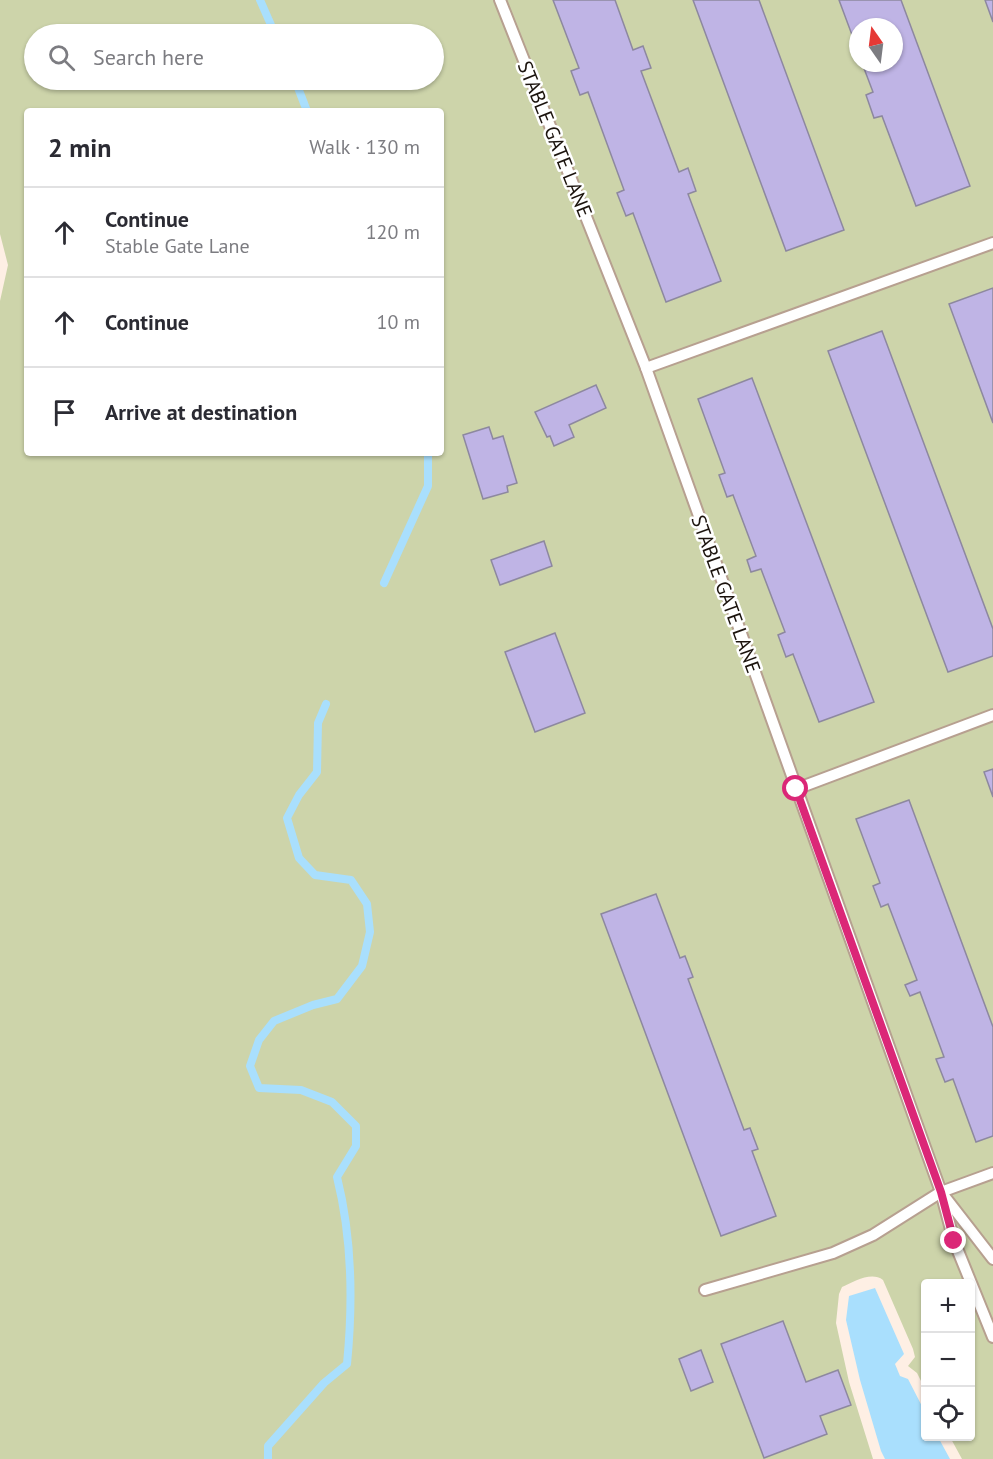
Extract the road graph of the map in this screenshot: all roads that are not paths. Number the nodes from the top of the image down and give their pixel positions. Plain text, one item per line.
1 (500, 0) edge
2 (993, 243) edge
3 (646, 368) junction
4 (993, 715) edge
5 (796, 789) junction
6 (993, 1173) edge
7 (941, 1192) junction
8 (993, 1259) edge
9 (705, 1290) dead end
10 (993, 1337) edge

1 - 3 lane, STABLE GATE LANE
2 - 3 lane
3 - 5 lane, STABLE GATE LANE
4 - 5 lane
5 - 7 lane, STABLE GATE LANE
6 - 7 lane
7 - 8 lane, STABLE GATE LANE
7 - 9 lane
7 - 10 lane

